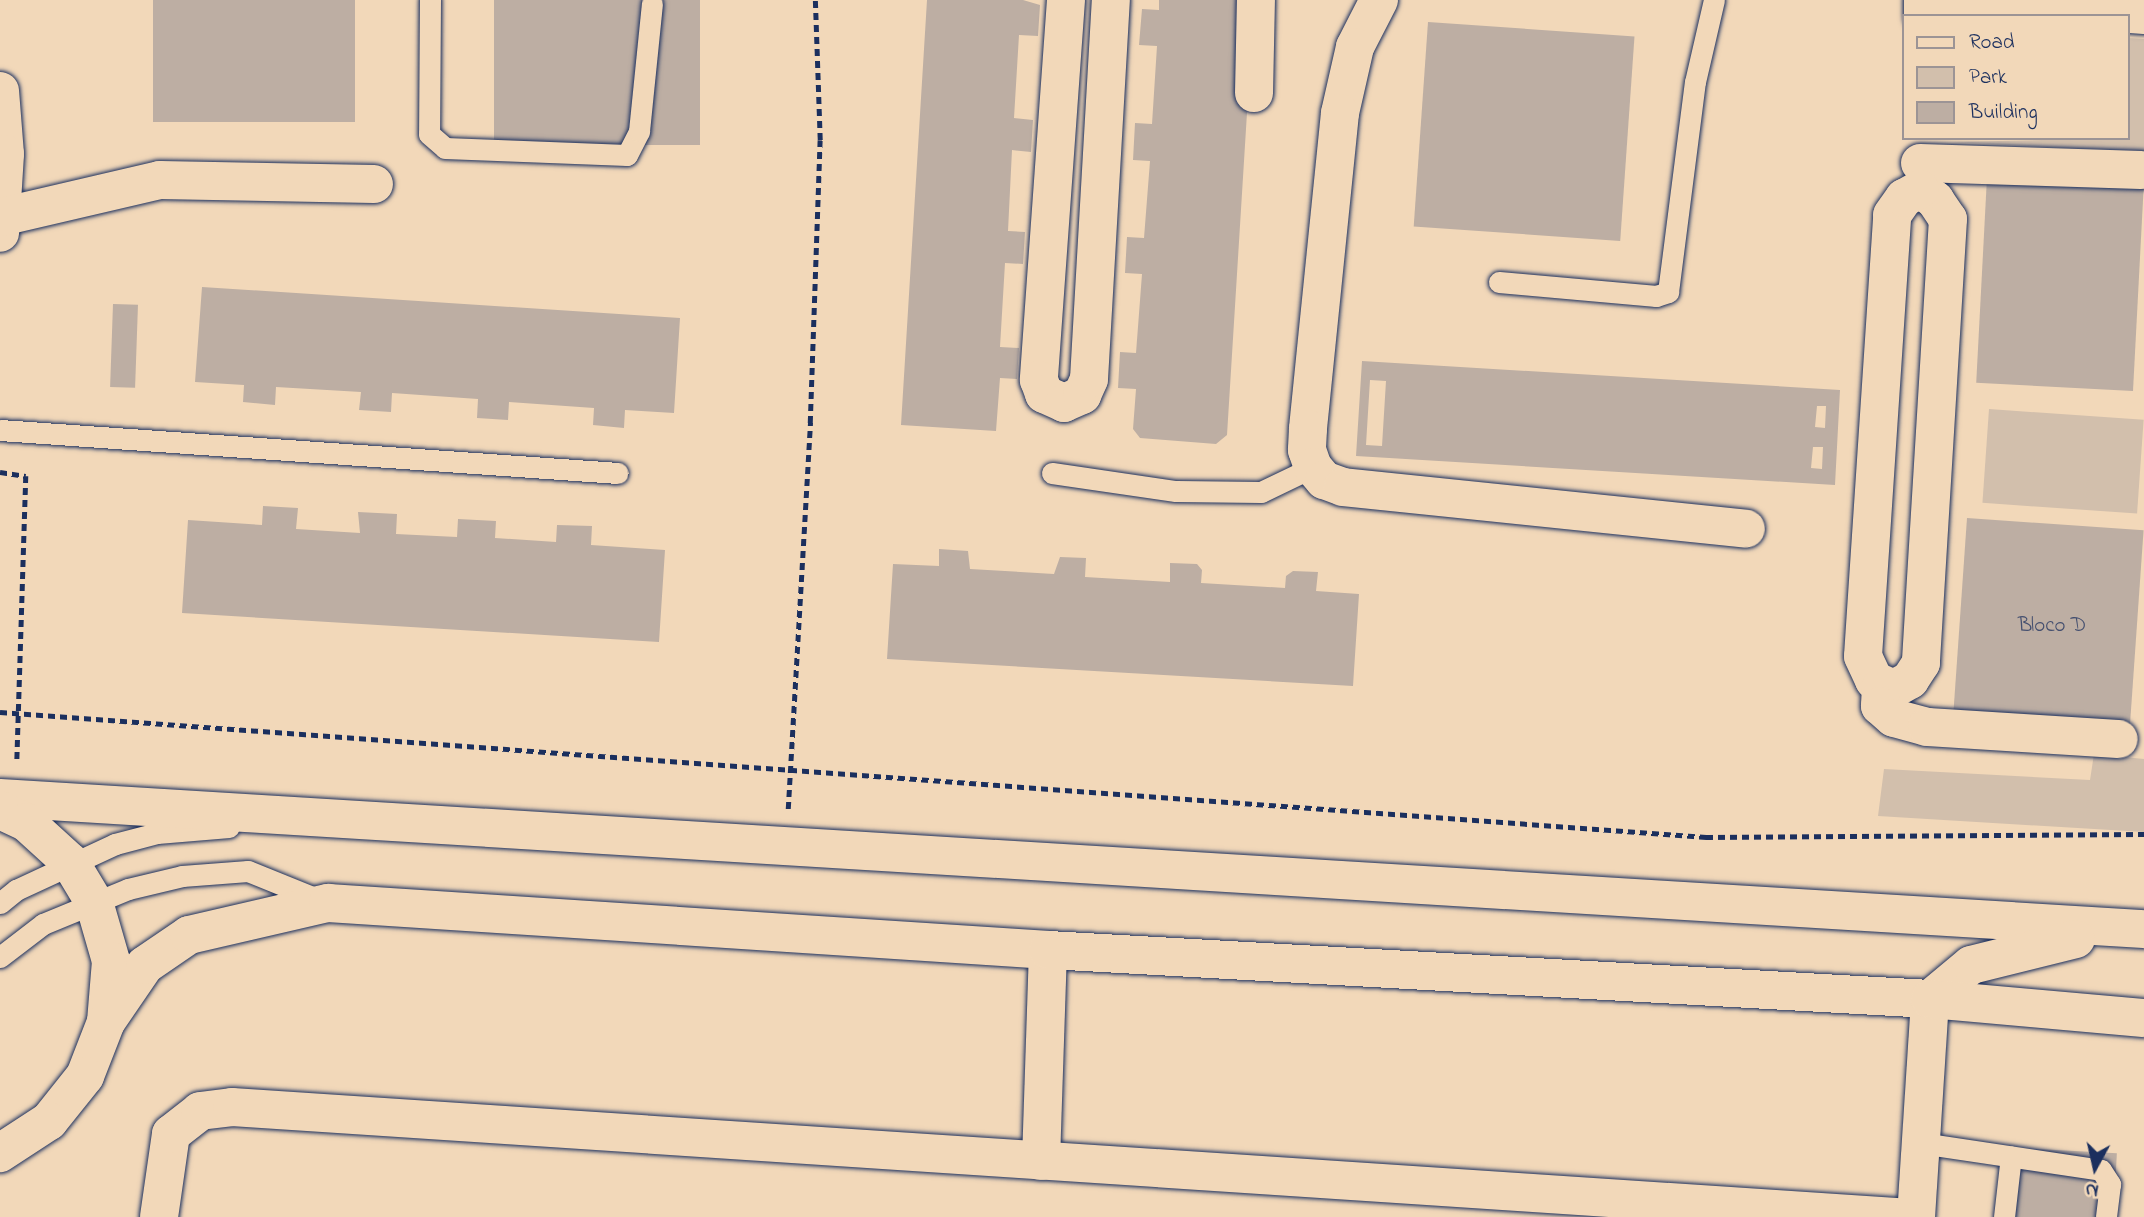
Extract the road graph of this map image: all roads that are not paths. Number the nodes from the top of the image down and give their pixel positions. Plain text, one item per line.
1 (430, 0) edge
2 (1066, 0) edge
3 (1111, 0) edge
4 (1256, 0) edge
5 (1379, 0) edge
6 (1714, 0) edge
7 (1948, 0) edge
8 (652, 4) dead end
9 (2144, 15) edge
10 (0, 91) edge
11 (1254, 93) dead end
12 (1920, 163) edge
13 (2141, 170) dead end
14 (374, 184) dead end
15 (1, 225) edge
16 (1499, 282) dead end
17 (0, 430) edge
18 (1313, 467) junction
19 (618, 473) dead end
20 (1052, 473) dead end
21 (1746, 529) dead end
22 (1881, 686) junction
23 (2119, 739) dead end
24 (5, 802) edge
25 (263, 812) junction
26 (70, 862) junction
27 (94, 902) junction
28 (0, 903) edge
29 (328, 903) junction
30 (2139, 929) edge
31 (1048, 950) junction
32 (0, 957) edge
33 (1930, 999) junction
34 (2144, 1018) edge
35 (106, 1022) junction
36 (1921, 1143) junction
37 (0, 1153) edge
38 (2011, 1156) junction
39 (1041, 1161) junction
40 (159, 1217) edge
41 (1899, 1217) edge
42 (1916, 1217) edge
43 (2004, 1217) edge
44 (2106, 1217) edge

1 - 8 lane
2 - 3 street
4 - 11 street
5 - 18 street
6 - 16 lane
7 - 9 street
10 - 15 street
12 - 13 street
12 - 22 street
12 - 22 street
14 - 15 street
17 - 19 lane
18 - 20 lane
18 - 21 street
22 - 23 street
24 - 25 street
24 - 26 street
25 - 26 lane
25 - 30 street
26 - 27 street
26 - 28 lane
27 - 29 lane
27 - 32 lane
27 - 35 street
29 - 31 street
29 - 35 street
30 - 33 street
31 - 33 street
31 - 39 street
33 - 34 street
33 - 36 street
35 - 37 street
36 - 38 lane
36 - 42 street
38 - 43 lane
38 - 44 lane
39 - 40 street
39 - 41 street

